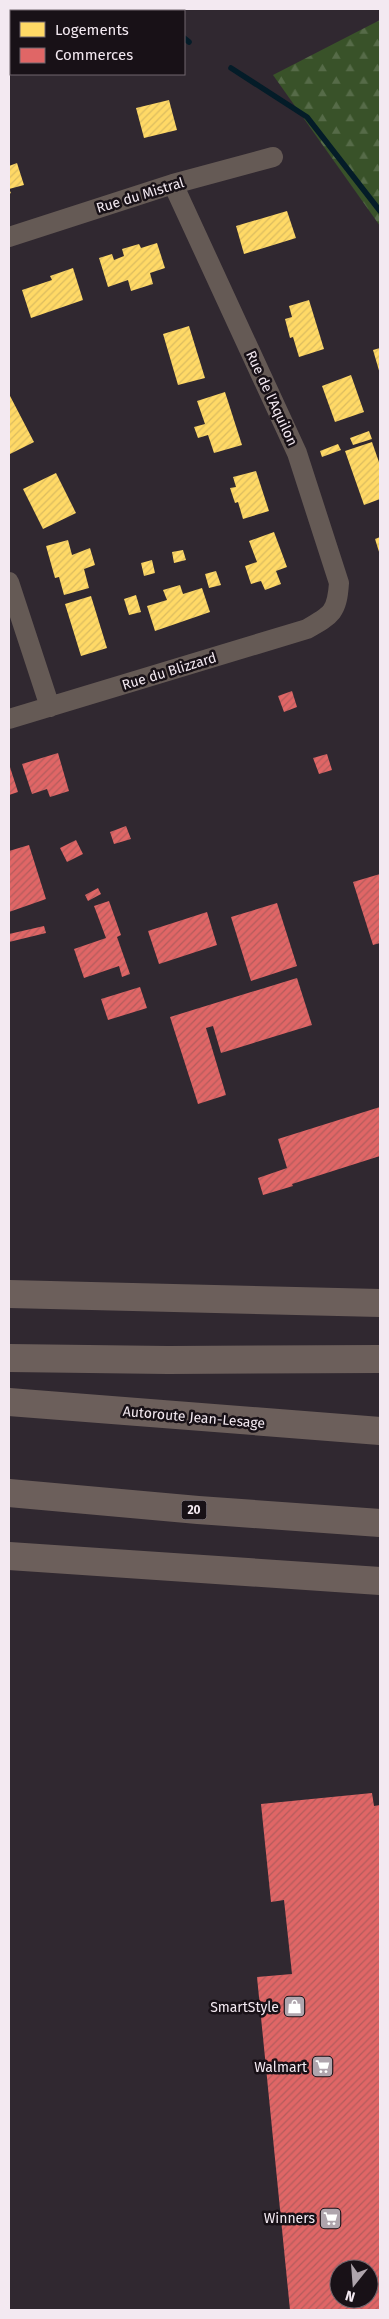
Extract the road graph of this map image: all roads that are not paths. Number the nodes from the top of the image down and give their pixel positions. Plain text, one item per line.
1 (273, 157) dead end
2 (173, 184) junction
3 (9, 237) edge
4 (9, 582) edge
5 (328, 618) joint
6 (50, 706) junction
7 (9, 719) edge
8 (9, 1294) edge
9 (380, 1294) edge
10 (273, 1300) junction
11 (380, 1303) edge
12 (9, 1358) edge
13 (380, 1358) edge
14 (9, 1402) edge
15 (380, 1432) edge
16 (9, 1493) edge
17 (380, 1523) edge
18 (9, 1556) edge
19 (380, 1581) edge

1 - 2 street, Rue du Mistral
2 - 3 street, Rue du Mistral
2 - 5 street, Rue de l'Aquilon
4 - 6 street
5 - 6 street, Rue du Blizzard
6 - 7 street, Rue du Blizzard
8 - 10 highway
9 - 10 highway
10 - 11 highway
12 - 13 highway
14 - 15 highway, Autoroute Jean-Lesage
16 - 17 highway, 20
18 - 19 highway

